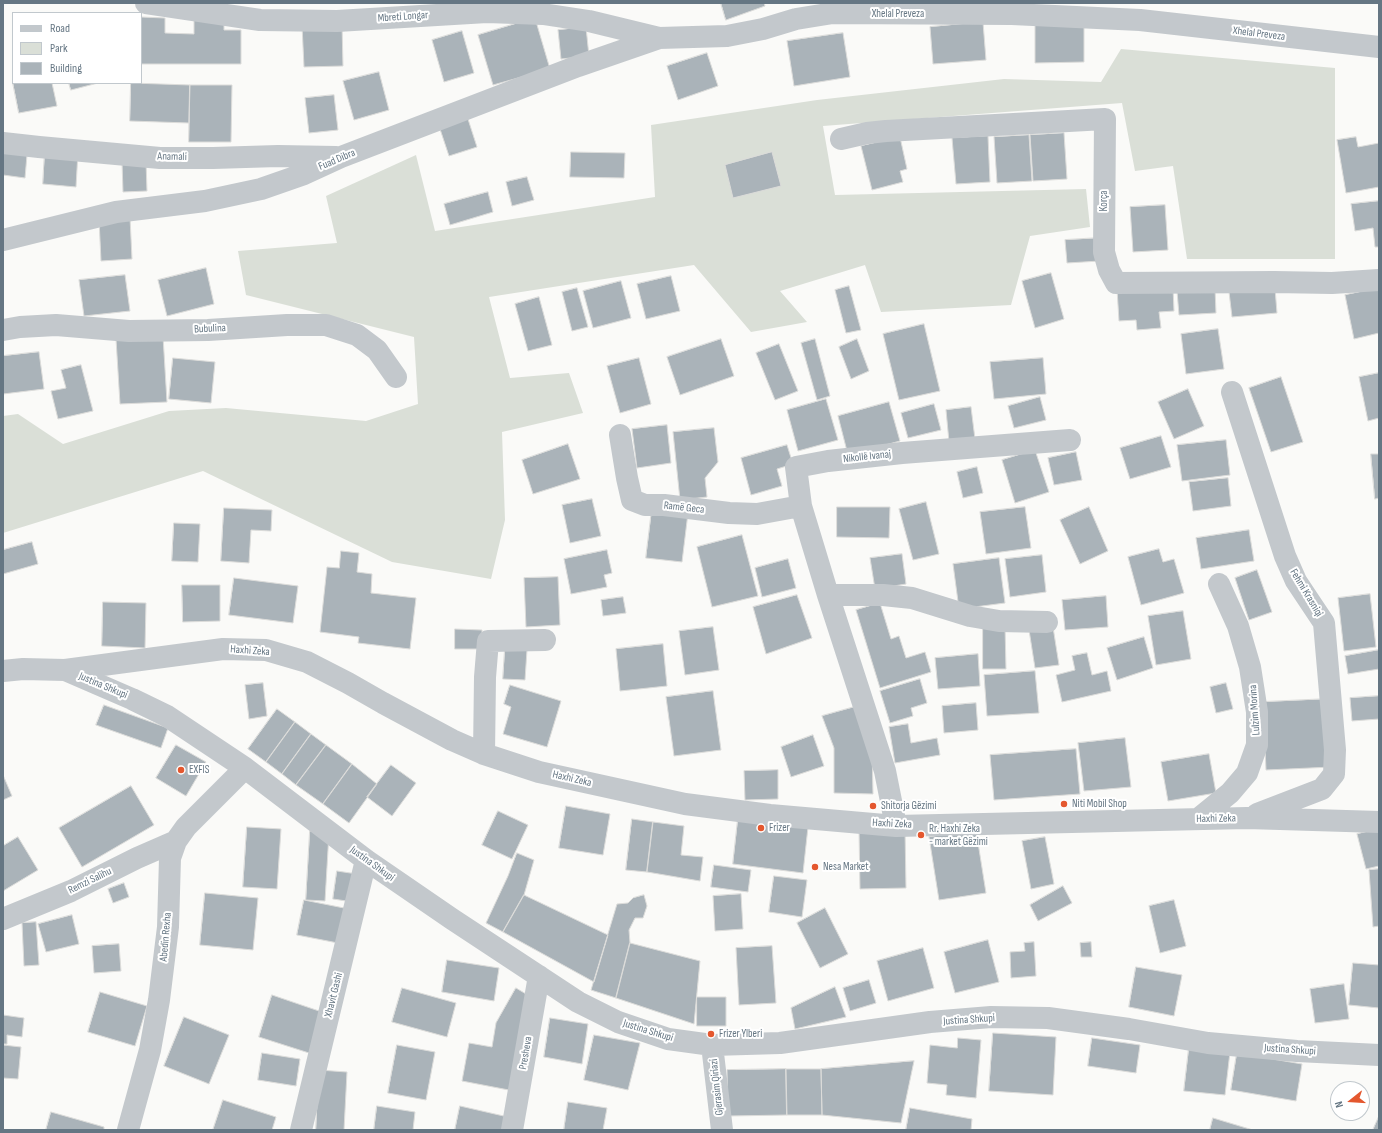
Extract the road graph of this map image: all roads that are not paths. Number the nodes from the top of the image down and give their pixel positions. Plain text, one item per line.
1 (146, 3) edge
2 (1141, 11) edge
3 (659, 38) junction
4 (1379, 47) edge
5 (841, 139) dead end
6 (3, 142) edge
7 (341, 157) junction
8 (3, 240) edge
9 (1379, 280) edge
10 (3, 330) edge
11 (396, 377) dead end
12 (1232, 392) dead end
13 (620, 435) dead end
14 (1070, 440) dead end
15 (801, 506) junction
16 (1219, 584) dead end
17 (828, 595) junction
18 (1047, 622) dead end
19 (545, 640) dead end
20 (3, 670) edge
21 (66, 670) junction
22 (484, 754) junction
23 (245, 768) junction
24 (1247, 818) junction
25 (1198, 819) junction
26 (1379, 822) edge
27 (896, 826) junction
28 (176, 841) junction
29 (366, 860) junction
30 (3, 919) edge
31 (538, 976) junction
32 (712, 1045) junction
33 (1379, 1054) edge
34 (128, 1130) edge
35 (301, 1130) edge
36 (512, 1130) edge
37 (722, 1130) edge

1 - 3 street, Mbreti Longar
2 - 3 street, Xhelal Preveza
2 - 4 street, Xhelal Preveza
3 - 7 street, Fuad Dibra
5 - 9 street, Korça
6 - 7 street, Anamali
7 - 8 street, Fuad Dibra
10 - 11 street, Bubulina
12 - 24 street, Fehmi Krasniqi
13 - 15 street, Ramë Geca
14 - 15 street, Nikollë Ivanaj
15 - 17 street, Nikollë Ivanaj
16 - 25 street, Lulzim Morina
17 - 18 street
17 - 27 street, Nikollë Ivanaj
19 - 22 street
20 - 21 street
21 - 22 street, Haxhi Zeka
21 - 23 street, Justina Shkupi
22 - 27 street, Haxhi Zeka
23 - 28 street, Abedin Rexha
23 - 29 street, Justina Shkupi
24 - 25 street, Haxhi Zeka
24 - 26 street, Haxhi Zeka
25 - 27 street, Haxhi Zeka
28 - 30 street, Remzi Salihu
28 - 34 street, Abedin Rexha
29 - 31 street, Justina Shkupi
29 - 35 street, Xhavit Gashi
31 - 32 street, Justina Shkupi
31 - 36 street, Presheva
32 - 33 street, Justina Shkupi
32 - 37 street, Gjerasim Qiriazi

